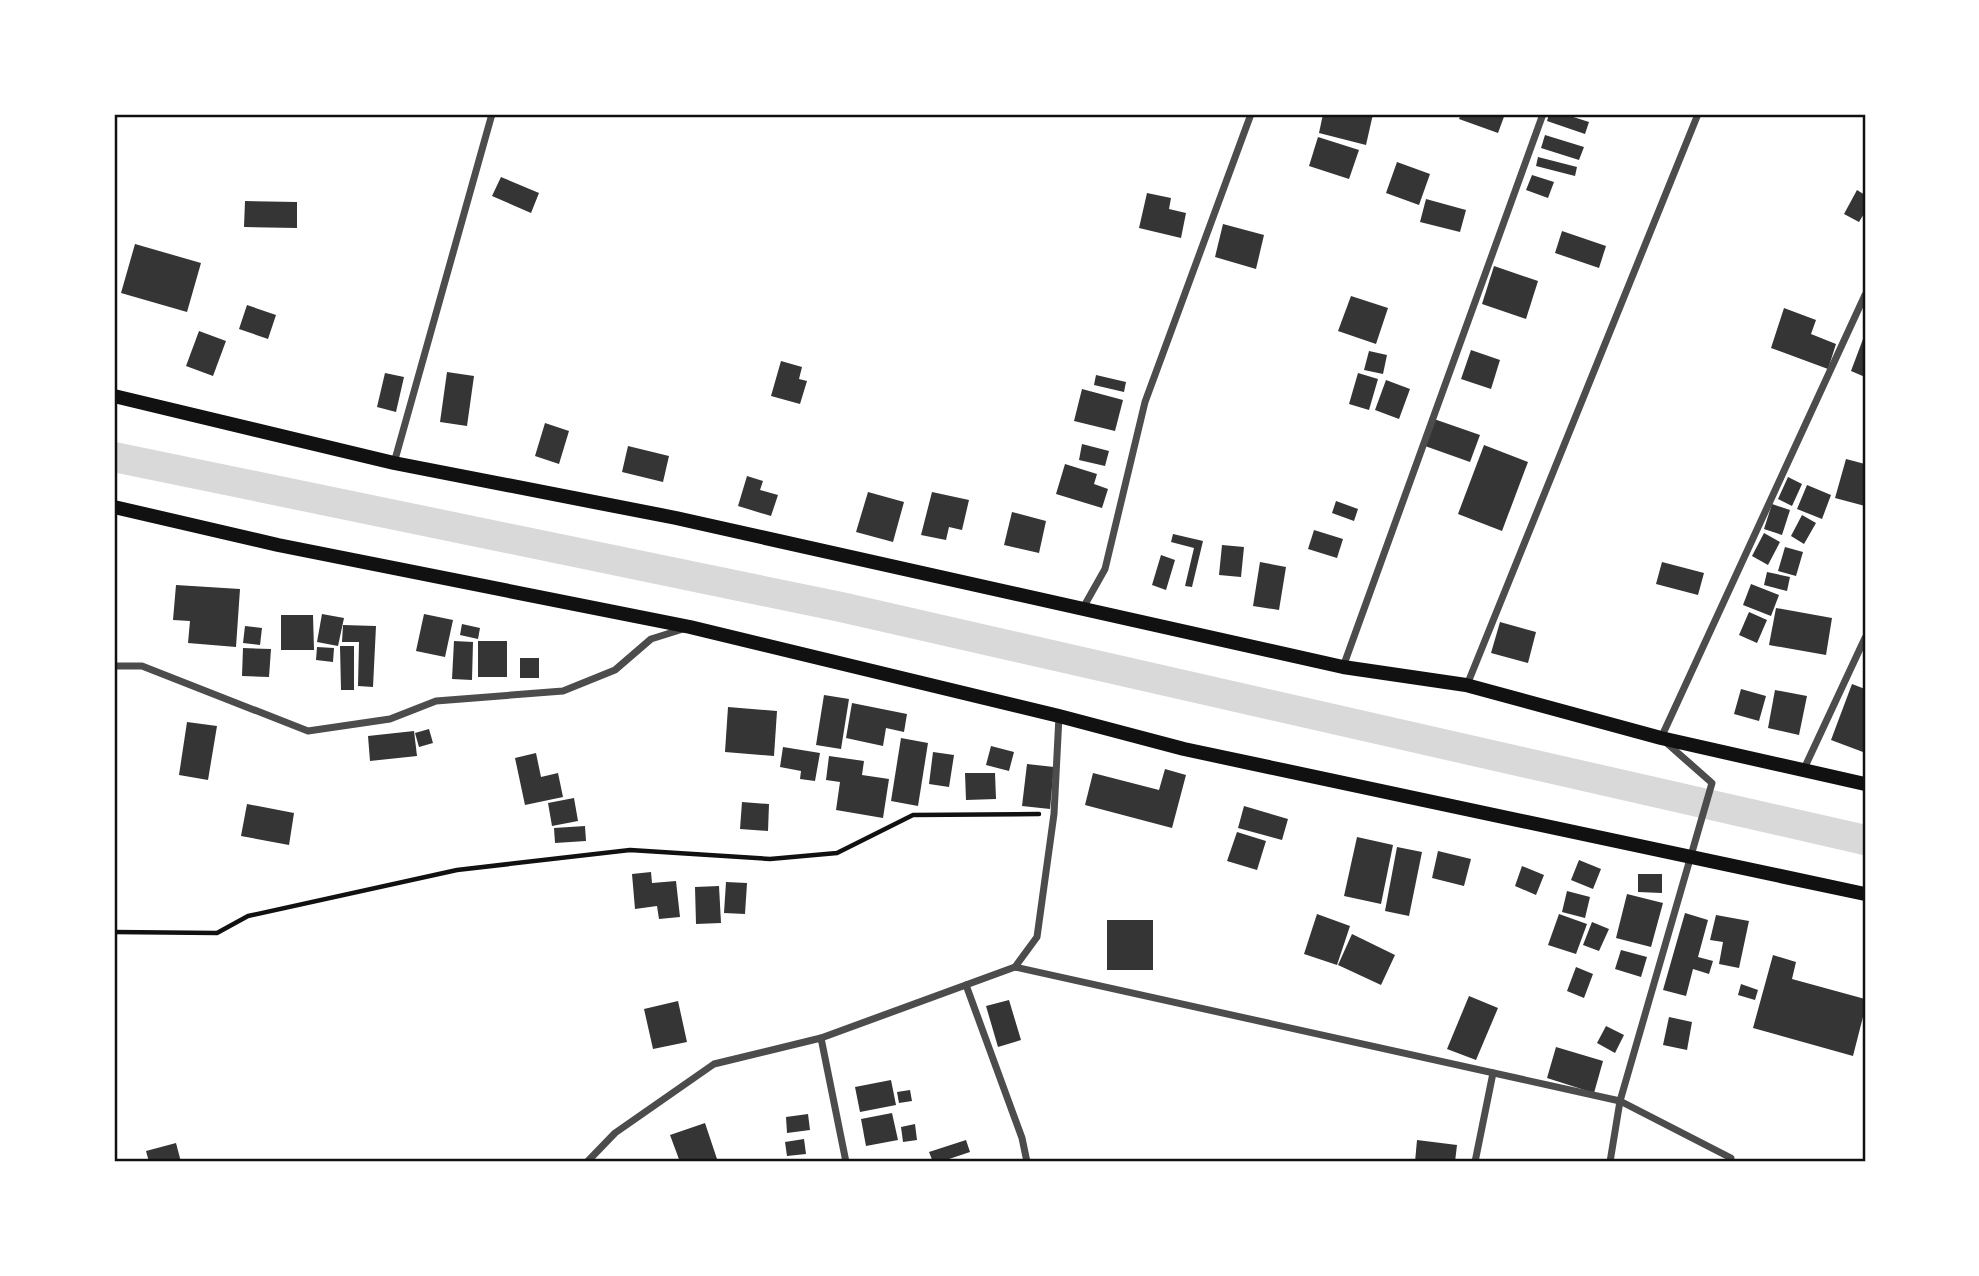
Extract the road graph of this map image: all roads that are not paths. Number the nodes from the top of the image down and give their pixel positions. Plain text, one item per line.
1 (492, 114) edge
2 (1251, 114) edge
3 (1543, 114) edge
4 (1698, 114) edge
5 (1865, 295) edge
6 (114, 396) edge
7 (394, 463) junction
8 (114, 507) edge
9 (1083, 609) junction
10 (690, 627) junction
11 (1865, 638) edge
12 (114, 666) edge
13 (1343, 667) junction
14 (1466, 685) junction
15 (1059, 716) junction
16 (1661, 738) junction
17 (1802, 771) junction
18 (1865, 784) edge
19 (1690, 857) junction
20 (1865, 894) edge
21 (1015, 967) junction
22 (966, 985) junction
23 (821, 1038) junction
24 (1493, 1073) junction
25 (1620, 1101) junction
26 (587, 1162) edge
27 (846, 1162) edge
28 (1027, 1162) edge
29 (1475, 1162) edge
30 (1610, 1162) edge
31 (1730, 1162) edge

1 - 7 street
2 - 9 street
3 - 13 street
4 - 14 street
5 - 16 street
6 - 7 main road
7 - 9 main road
8 - 10 main road
9 - 13 main road
10 - 12 street
10 - 15 main road
11 - 17 street
13 - 14 main road
14 - 16 main road
15 - 19 main road
15 - 21 street
16 - 17 main road
16 - 19 street
17 - 18 main road
19 - 20 main road
19 - 25 street
21 - 22 street
21 - 24 street
22 - 23 street
22 - 28 street
23 - 26 street
23 - 27 street
24 - 25 street
24 - 29 street
25 - 30 street
25 - 31 street

